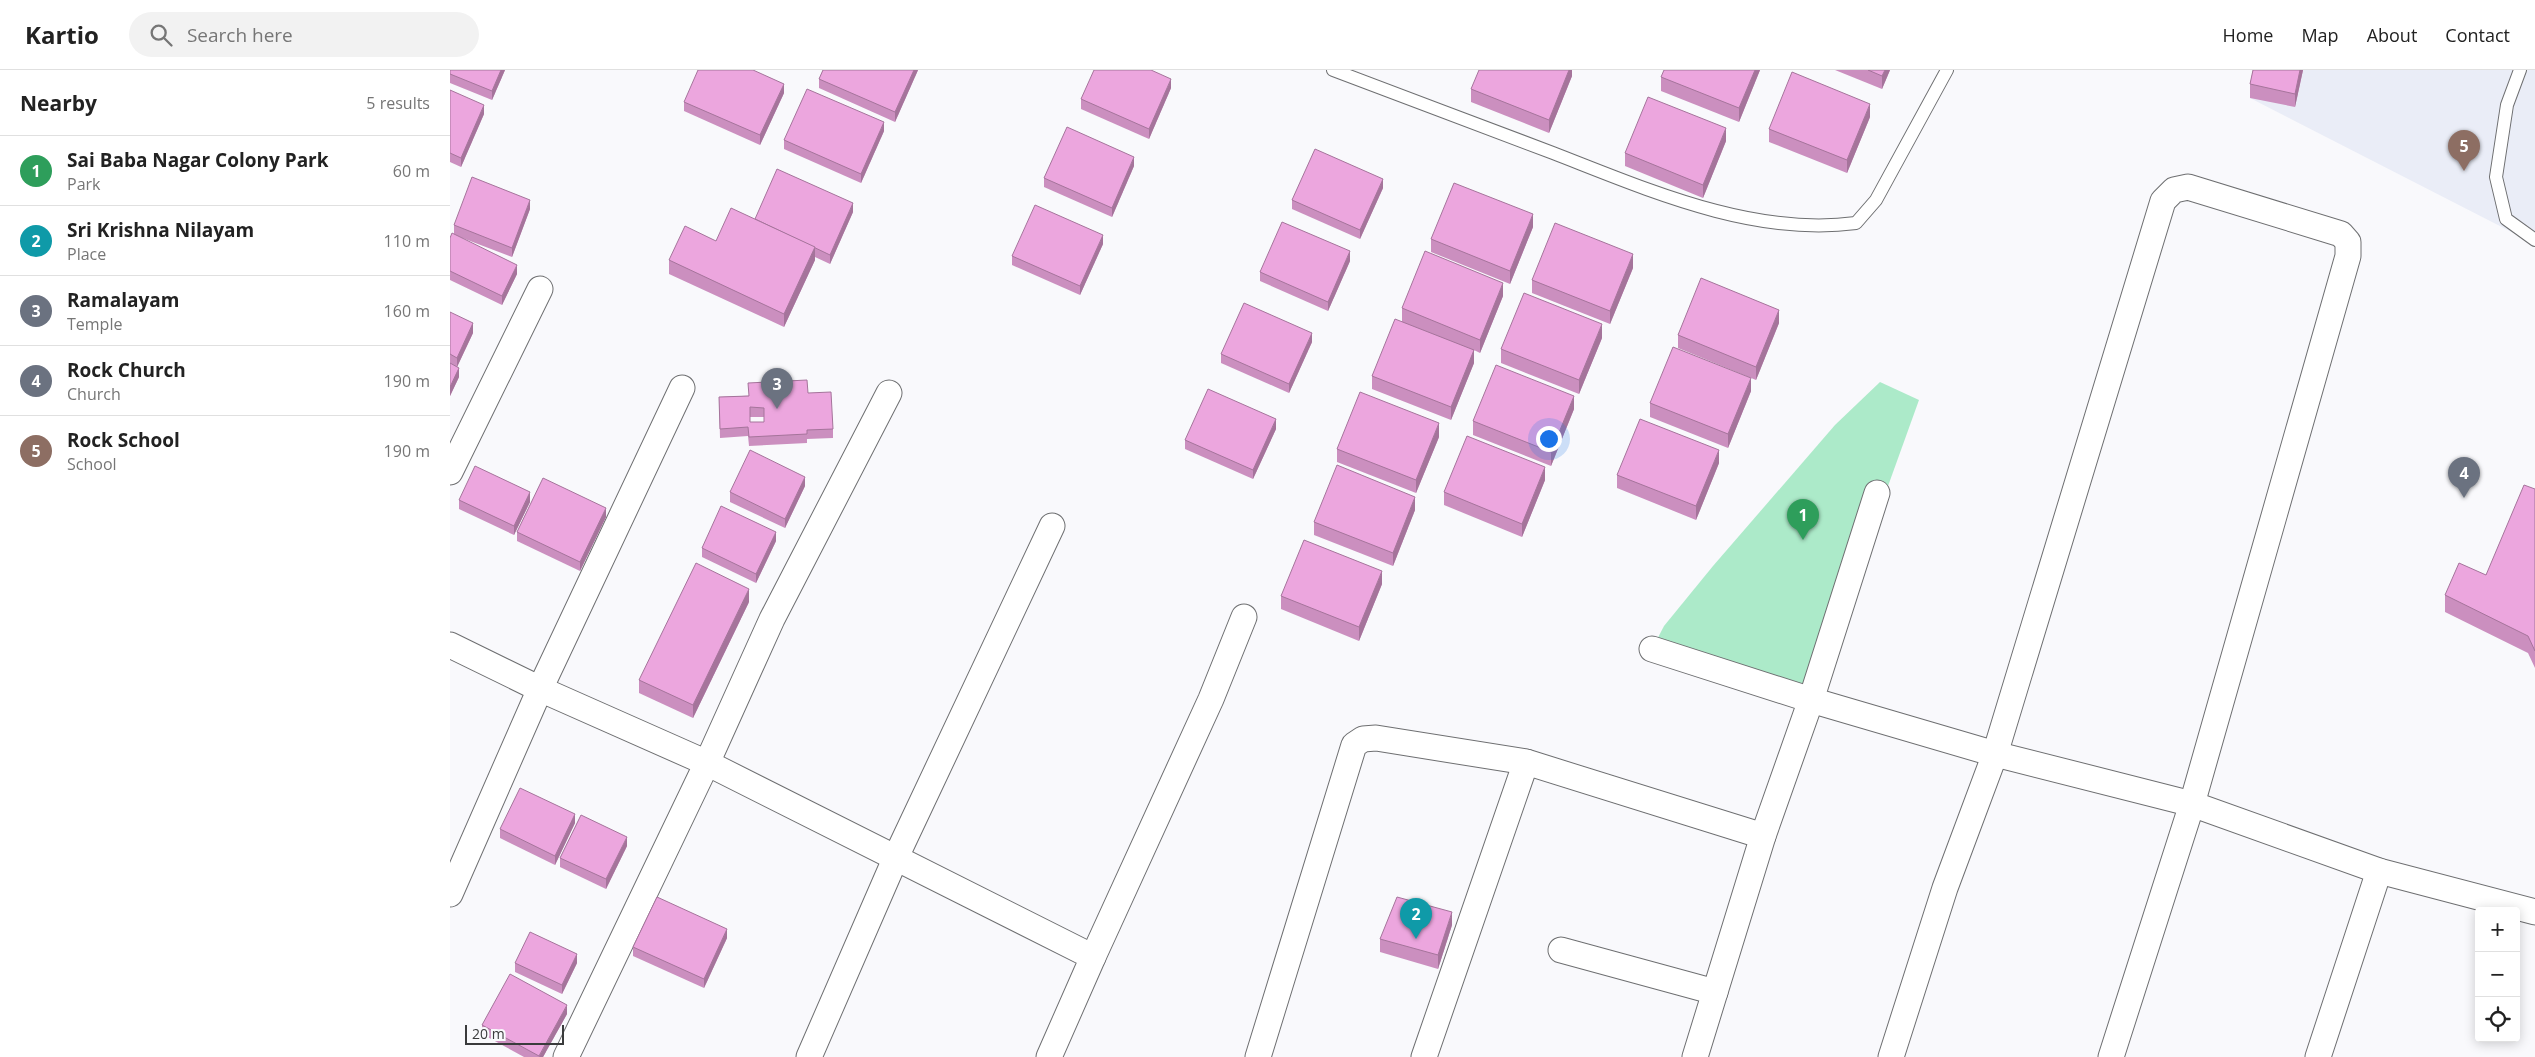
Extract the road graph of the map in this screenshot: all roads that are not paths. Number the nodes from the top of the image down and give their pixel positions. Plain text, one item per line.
1 (1333, 70) edge
2 (1947, 70) edge
3 (2520, 70) edge
4 (2535, 240) edge
5 (540, 289) dead end
6 (682, 388) dead end
7 (890, 392) dead end
8 (450, 472) edge
9 (1877, 493) dead end
10 (1052, 526) dead end
11 (1244, 617) dead end
12 (450, 645) edge
13 (1652, 649) dead end
14 (540, 689) junction
15 (1811, 700) junction
16 (1995, 754) junction
17 (1526, 762) junction
18 (707, 763) junction
19 (2192, 804) junction
20 (1763, 836) junction
21 (896, 858) junction
22 (2379, 870) junction
23 (450, 894) edge
24 (2535, 912) edge
25 (1561, 950) dead end
26 (1093, 957) junction
27 (1715, 992) junction
28 (566, 1057) edge
29 (808, 1057) edge
30 (1049, 1057) edge
31 (1258, 1057) edge
32 (1424, 1057) edge
33 (1695, 1057) edge
34 (1892, 1057) edge
35 (2111, 1057) edge
36 (2318, 1057) edge

1 - 2 lane
3 - 4 lane
5 - 8 street
6 - 14 street
7 - 18 street
9 - 15 street
10 - 21 street
11 - 26 street
12 - 14 street
13 - 15 street
14 - 18 street
14 - 23 street
15 - 16 street
15 - 20 street
16 - 19 street
16 - 19 street
16 - 34 street
17 - 20 street
17 - 31 street
17 - 32 street
18 - 21 street
18 - 28 street
19 - 22 street
19 - 35 street
20 - 27 street
21 - 26 street
21 - 29 street
22 - 24 street
22 - 36 street
25 - 27 street
26 - 30 street
27 - 33 street

